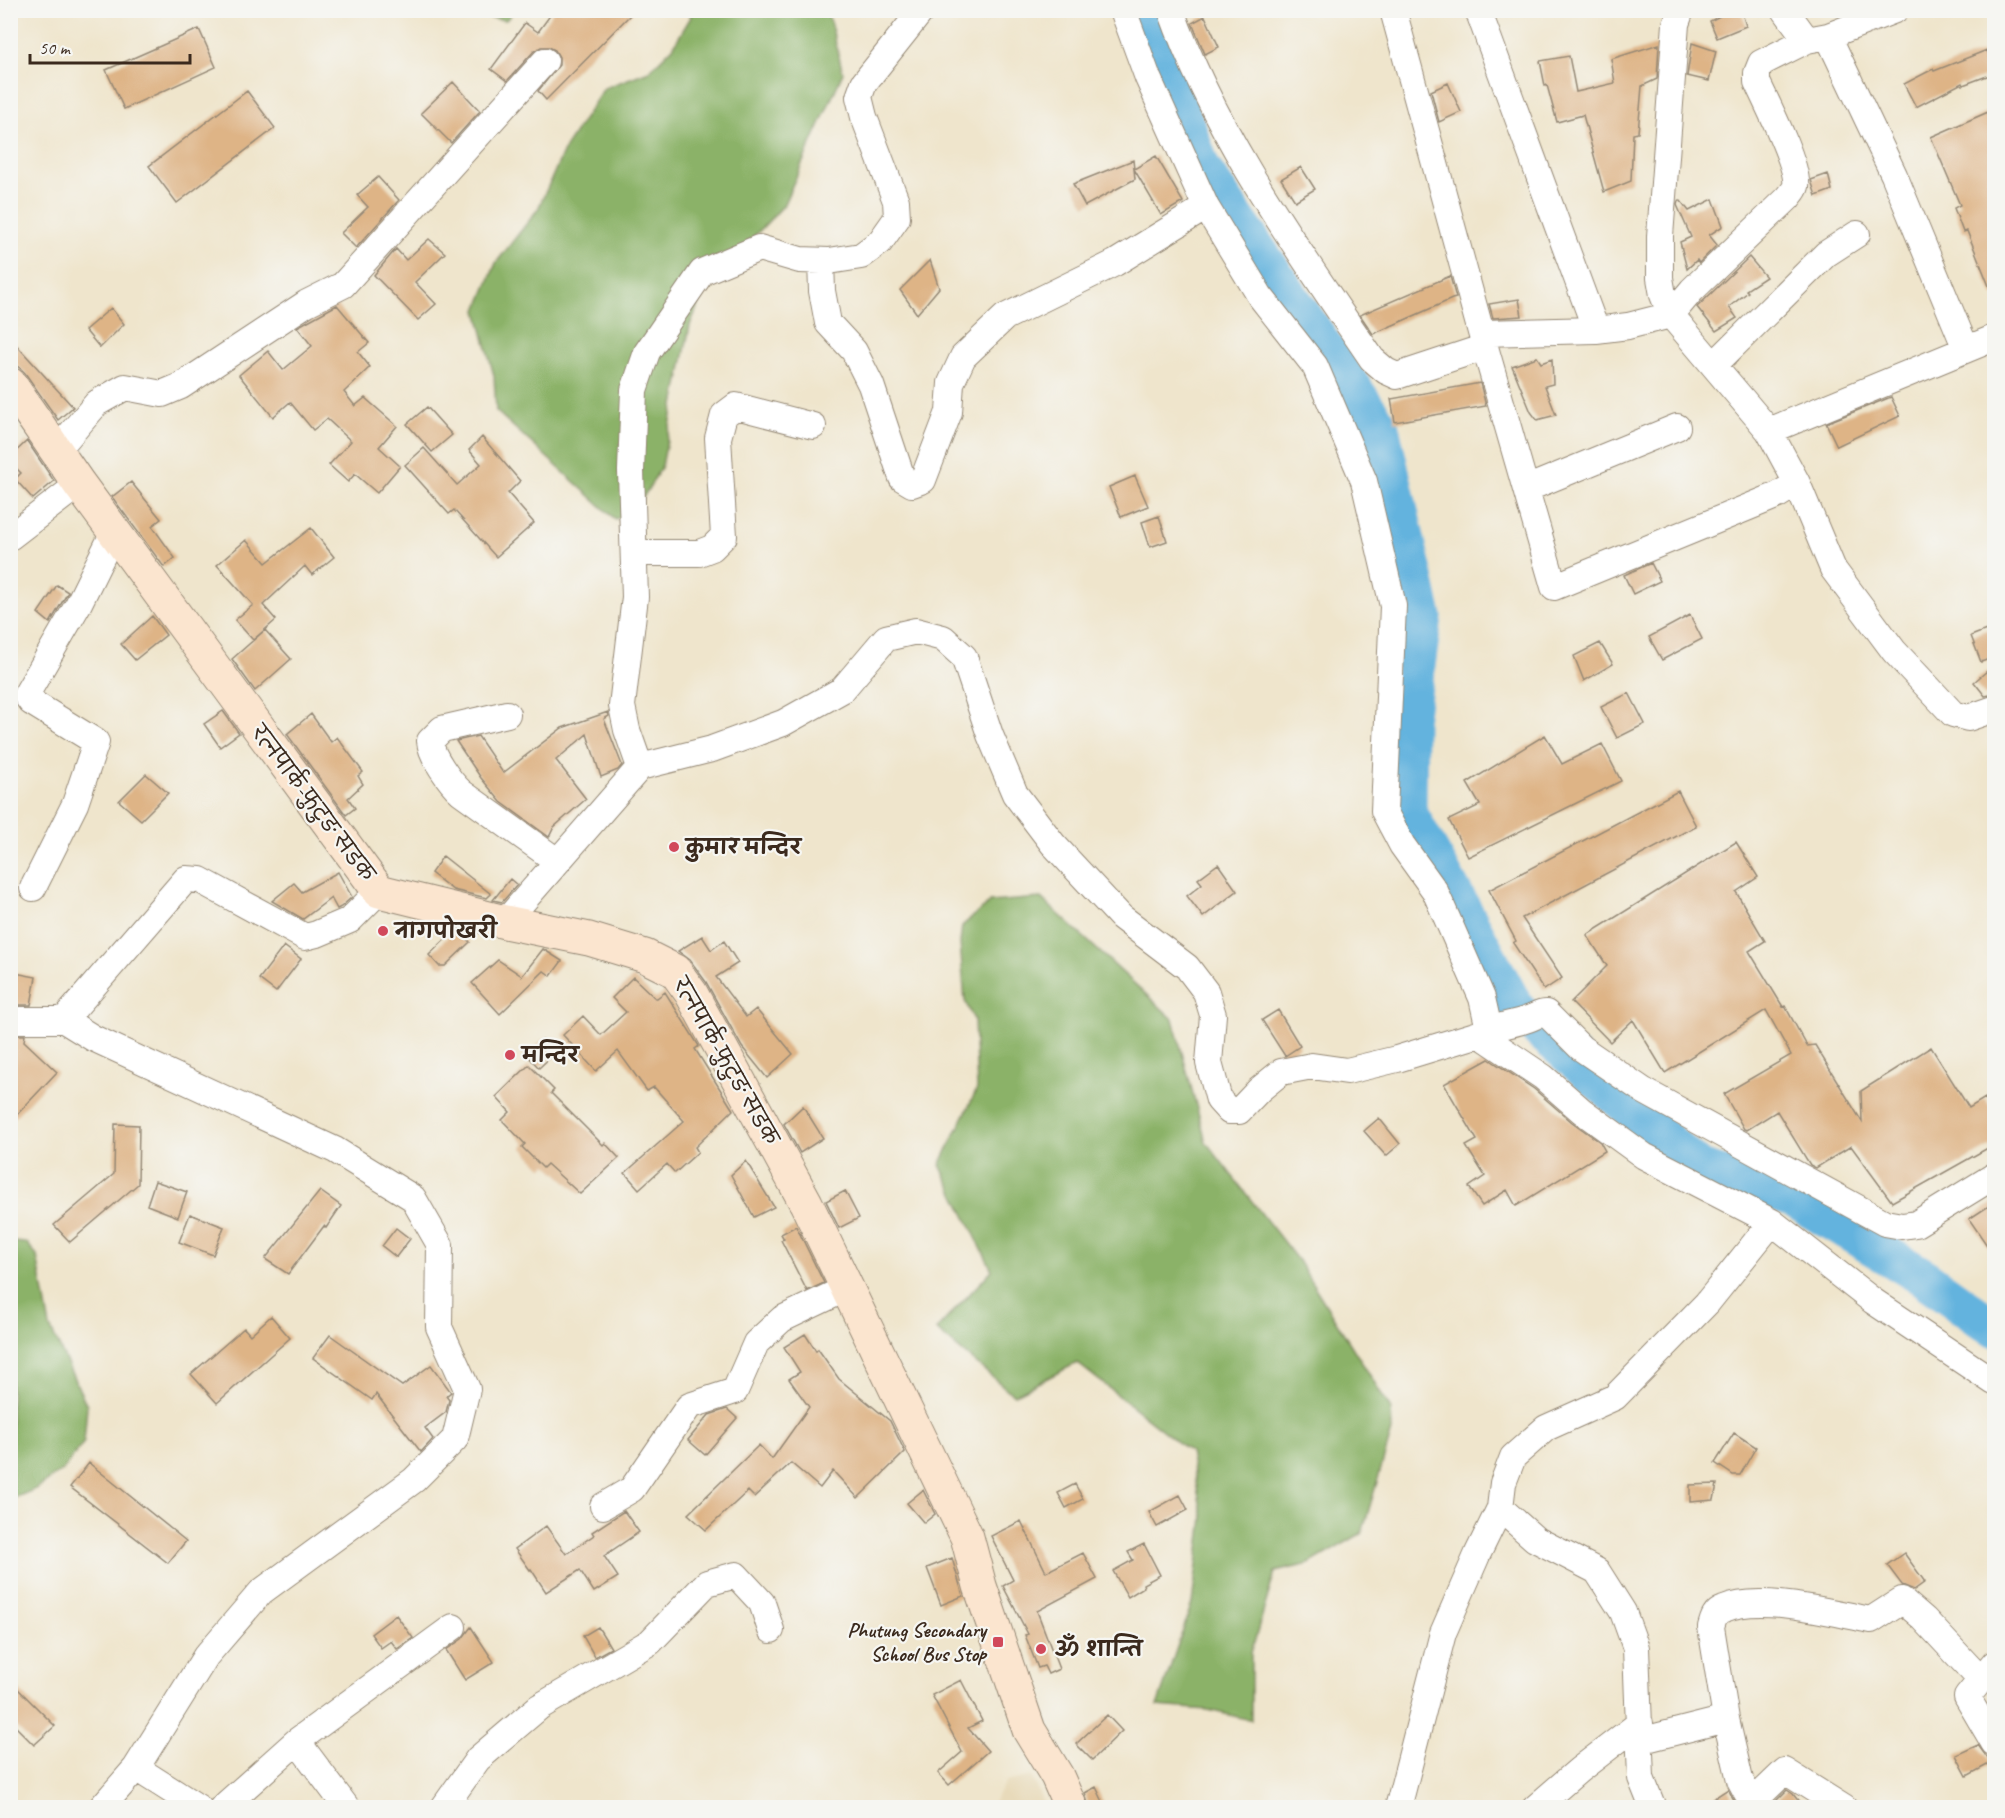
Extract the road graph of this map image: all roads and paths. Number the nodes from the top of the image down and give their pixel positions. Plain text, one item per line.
1 (922, 10) edge
2 (1123, 10) edge
3 (1171, 10) edge
4 (1393, 10) edge
5 (1478, 10) edge
6 (1681, 10) edge
7 (1785, 10) edge
8 (1894, 10) edge
9 (1818, 38) junction
10 (545, 61) dead end
11 (1206, 207) junction
12 (1857, 234) dead end
13 (821, 261) junction
14 (1671, 315) junction
15 (1596, 330) junction
16 (1995, 338) edge
17 (1483, 340) junction
18 (1966, 349) junction
19 (1715, 364) junction
20 (10, 384) edge
21 (813, 426) dead end
22 (1677, 427) dead end
23 (1769, 431) junction
24 (57, 450) junction
25 (1797, 483) junction
26 (79, 484) junction
27 (1526, 489) junction
28 (114, 532) junction
29 (10, 537) edge
30 (634, 553) junction
31 (1995, 709) edge
32 (507, 714) dead end
33 (640, 767) junction
34 (557, 861) junction
35 (33, 888) dead end
36 (379, 891) junction
37 (505, 922) junction
38 (10, 1020) edge
39 (64, 1020) junction
40 (1484, 1031) junction
41 (1995, 1176) edge
42 (1772, 1222) junction
43 (847, 1288) junction
44 (1995, 1382) edge
45 (603, 1506) dead end
46 (1500, 1508) junction
47 (453, 1627) dead end
48 (771, 1630) dead end
49 (1988, 1672) edge
50 (1726, 1719) junction
51 (1640, 1732) junction
52 (297, 1741) junction
53 (1995, 1743) edge
54 (136, 1768) junction
55 (444, 1807) edge
56 (101, 1808) edge
57 (199, 1808) edge
58 (222, 1808) edge
59 (347, 1808) edge
60 (1071, 1808) edge
61 (1398, 1808) edge
62 (1535, 1808) edge
63 (1653, 1808) edge
64 (1844, 1808) edge

1 - 13 street
2 - 11 street
3 - 17 street
4 - 17 street
5 - 15 street
6 - 14 street
7 - 9 street
8 - 9 street
9 - 14 street
9 - 18 street
10 - 24 street
11 - 13 street
11 - 40 street
12 - 19 street
13 - 30 street
14 - 15 street
14 - 19 street
15 - 17 street
16 - 18 street
17 - 27 street
18 - 23 street
19 - 23 street
20 - 24 street, रत्नपार्क-फुटुङ सडक
21 - 30 street
22 - 27 street
23 - 25 street
24 - 26 street, रत्नपार्क-फुटुङ सडक
25 - 27 street
25 - 31 street
26 - 28 street, रत्नपार्क-फुटुङ सडक
26 - 29 street
28 - 35 street
28 - 36 street, रत्नपार्क-फुटुङ सडक
30 - 33 street
32 - 34 street
33 - 34 street
33 - 40 street
34 - 37 street
36 - 37 street, रत्नपार्क-फुटुङ सडक
36 - 39 street
37 - 43 street, रत्नपार्क-फुटुङ सडक
38 - 39 street
39 - 54 street
40 - 41 street
40 - 42 street
42 - 44 street
42 - 46 street
43 - 45 street
43 - 60 street, रत्नपार्क-फुटुङ सडक
46 - 51 street
46 - 61 street
47 - 52 street
48 - 55 street
49 - 50 street
49 - 53 street
50 - 51 street
50 - 64 street
51 - 62 street
51 - 63 street
52 - 58 street
52 - 59 street
54 - 56 street
54 - 57 street

